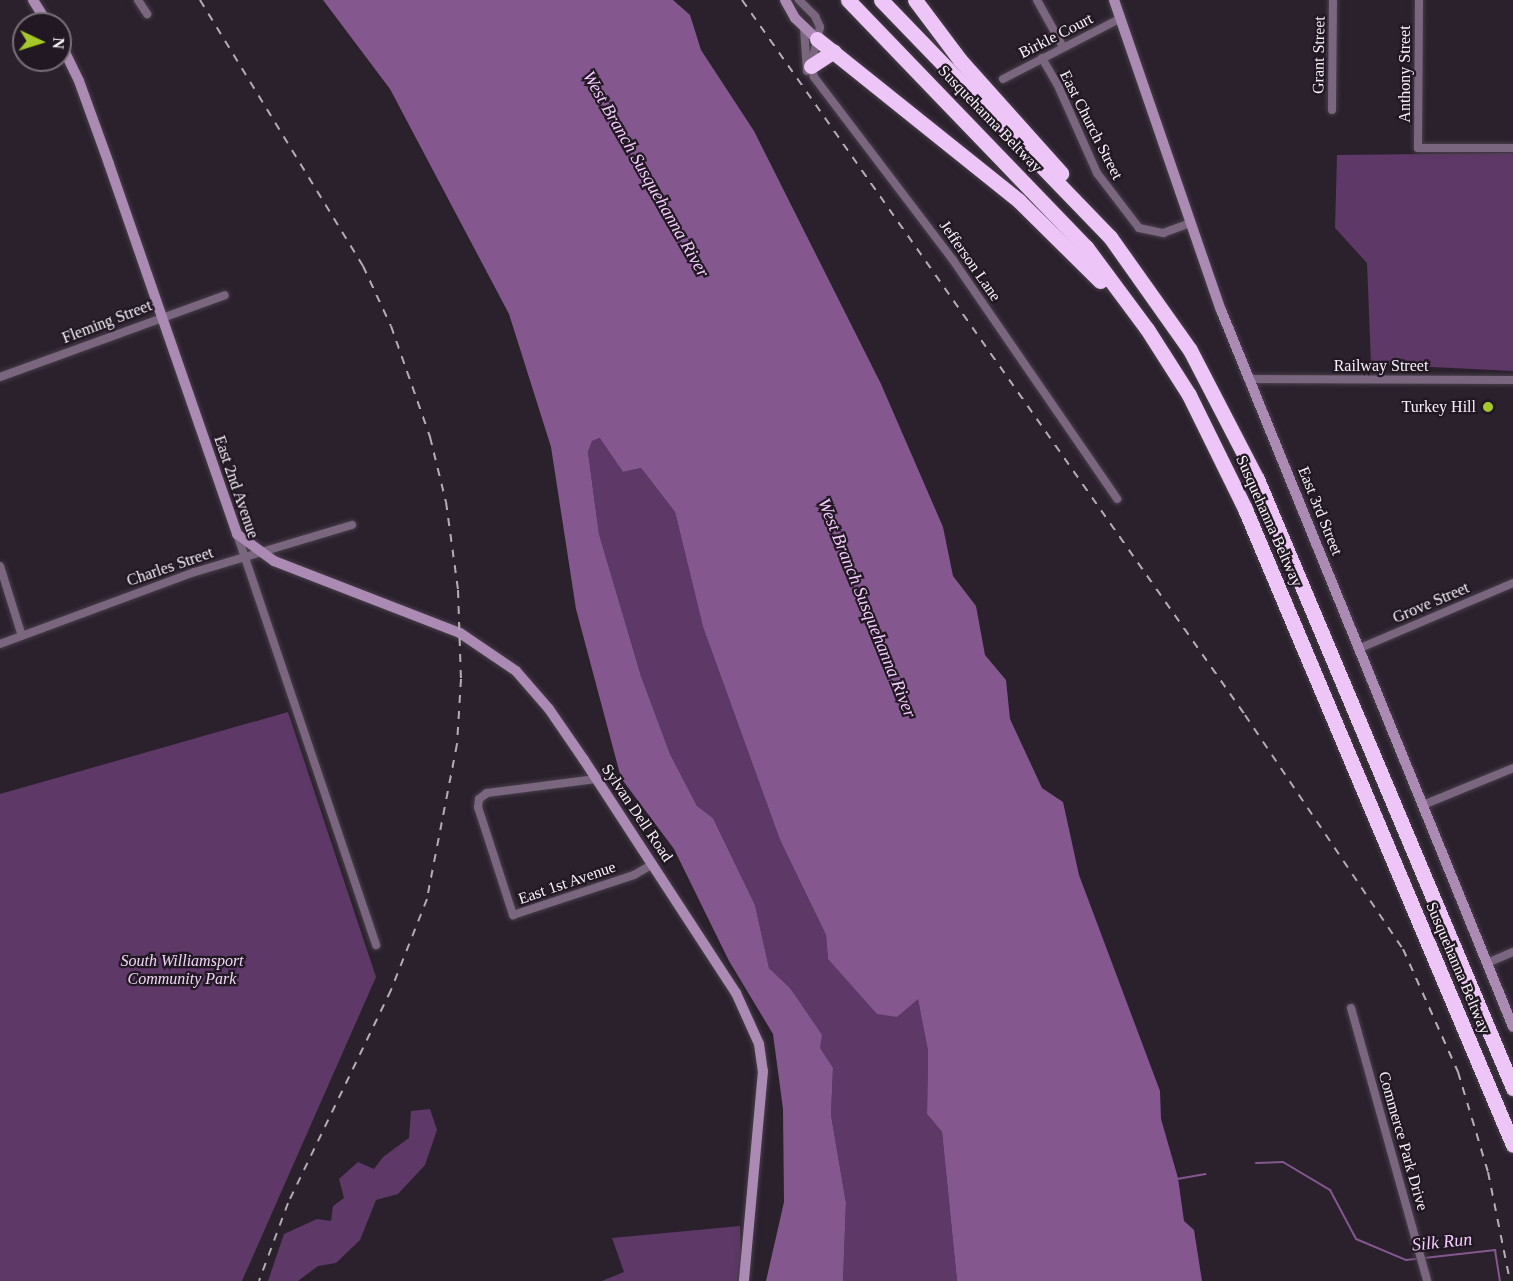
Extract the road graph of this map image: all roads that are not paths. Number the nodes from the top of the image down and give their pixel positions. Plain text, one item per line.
1 (138, 0) edge
2 (785, 0) edge
3 (799, 0) edge
4 (848, 0) edge
5 (881, 0) edge
6 (915, 0) edge
7 (1037, 0) edge
8 (1114, 0) edge
9 (1333, 0) edge
10 (1419, 0) edge
11 (147, 14) dead end
12 (1121, 18) junction
13 (804, 28) junction
14 (817, 39) junction
15 (1063, 47) junction
16 (834, 51) junction
17 (1041, 58) junction
18 (72, 67) edge
19 (812, 71) junction
20 (1002, 79) dead end
21 (1332, 110) dead end
22 (1513, 148) edge
23 (1191, 223) junction
24 (1110, 237) junction
25 (225, 295) dead end
26 (161, 316) junction
27 (0, 376) edge
28 (1249, 379) junction
29 (1513, 380) edge
30 (1204, 423) junction
31 (1117, 499) dead end
32 (352, 525) dead end
33 (237, 534) junction
34 (261, 554) junction
35 (244, 557) junction
36 (0, 566) edge
37 (1513, 583) edge
38 (22, 636) junction
39 (0, 644) edge
40 (1360, 648) junction
41 (1513, 768) edge
42 (596, 779) junction
43 (1423, 805) junction
44 (653, 864) junction
45 (376, 945) dead end
46 (1513, 952) edge
47 (1487, 963) junction
48 (1351, 1008) dead end
49 (1513, 1027) edge
50 (1513, 1088) edge
51 (1512, 1143) edge
52 (744, 1281) edge
53 (1426, 1281) edge

1 - 11 street
2 - 13 street
3 - 14 street
4 - 30 highway, Susquehanna Beltway
5 - 24 highway, Susquehanna Beltway
6 - 24 highway
7 - 15 street, East Church Street
8 - 12 street, East 3rd Street
9 - 21 street, Grant Street
10 - 22 street, Anthony Street
12 - 15 street, Birkle Court
12 - 23 street, East 3rd Street
13 - 14 street
13 - 19 street, Jefferson Lane
14 - 16 highway
14 - 19 street
15 - 17 street, Birkle Court
16 - 19 highway
16 - 30 highway
17 - 20 street, Birkle Court
17 - 23 street, East Church Street
18 - 26 street, East 2nd Avenue
19 - 31 street, Jefferson Lane
23 - 28 street, East 3rd Street
24 - 50 highway, Susquehanna Beltway
25 - 26 street, Fleming Street
26 - 27 street, Fleming Street
26 - 33 street, East 2nd Avenue
28 - 29 street, Railway Street
28 - 40 street, East 3rd Street
30 - 51 highway, Susquehanna Beltway
32 - 34 street, Charles Street
33 - 34 street, Sylvan Dell Road
33 - 35 street, East 2nd Avenue
34 - 35 street, Charles Street
34 - 42 street, Sylvan Dell Road
35 - 38 street, Charles Street
35 - 45 street, East 2nd Avenue
36 - 38 street
37 - 40 street, Grove Street
38 - 39 street, Charles Street
40 - 43 street, East 3rd Street
41 - 43 street
42 - 44 street, Sylvan Dell Road
42 - 44 street, East 1st Avenue
43 - 47 street, East 3rd Street
44 - 52 street, Sylvan Dell Road
46 - 47 street
47 - 49 street, East 3rd Street
48 - 53 street, Commerce Park Drive

